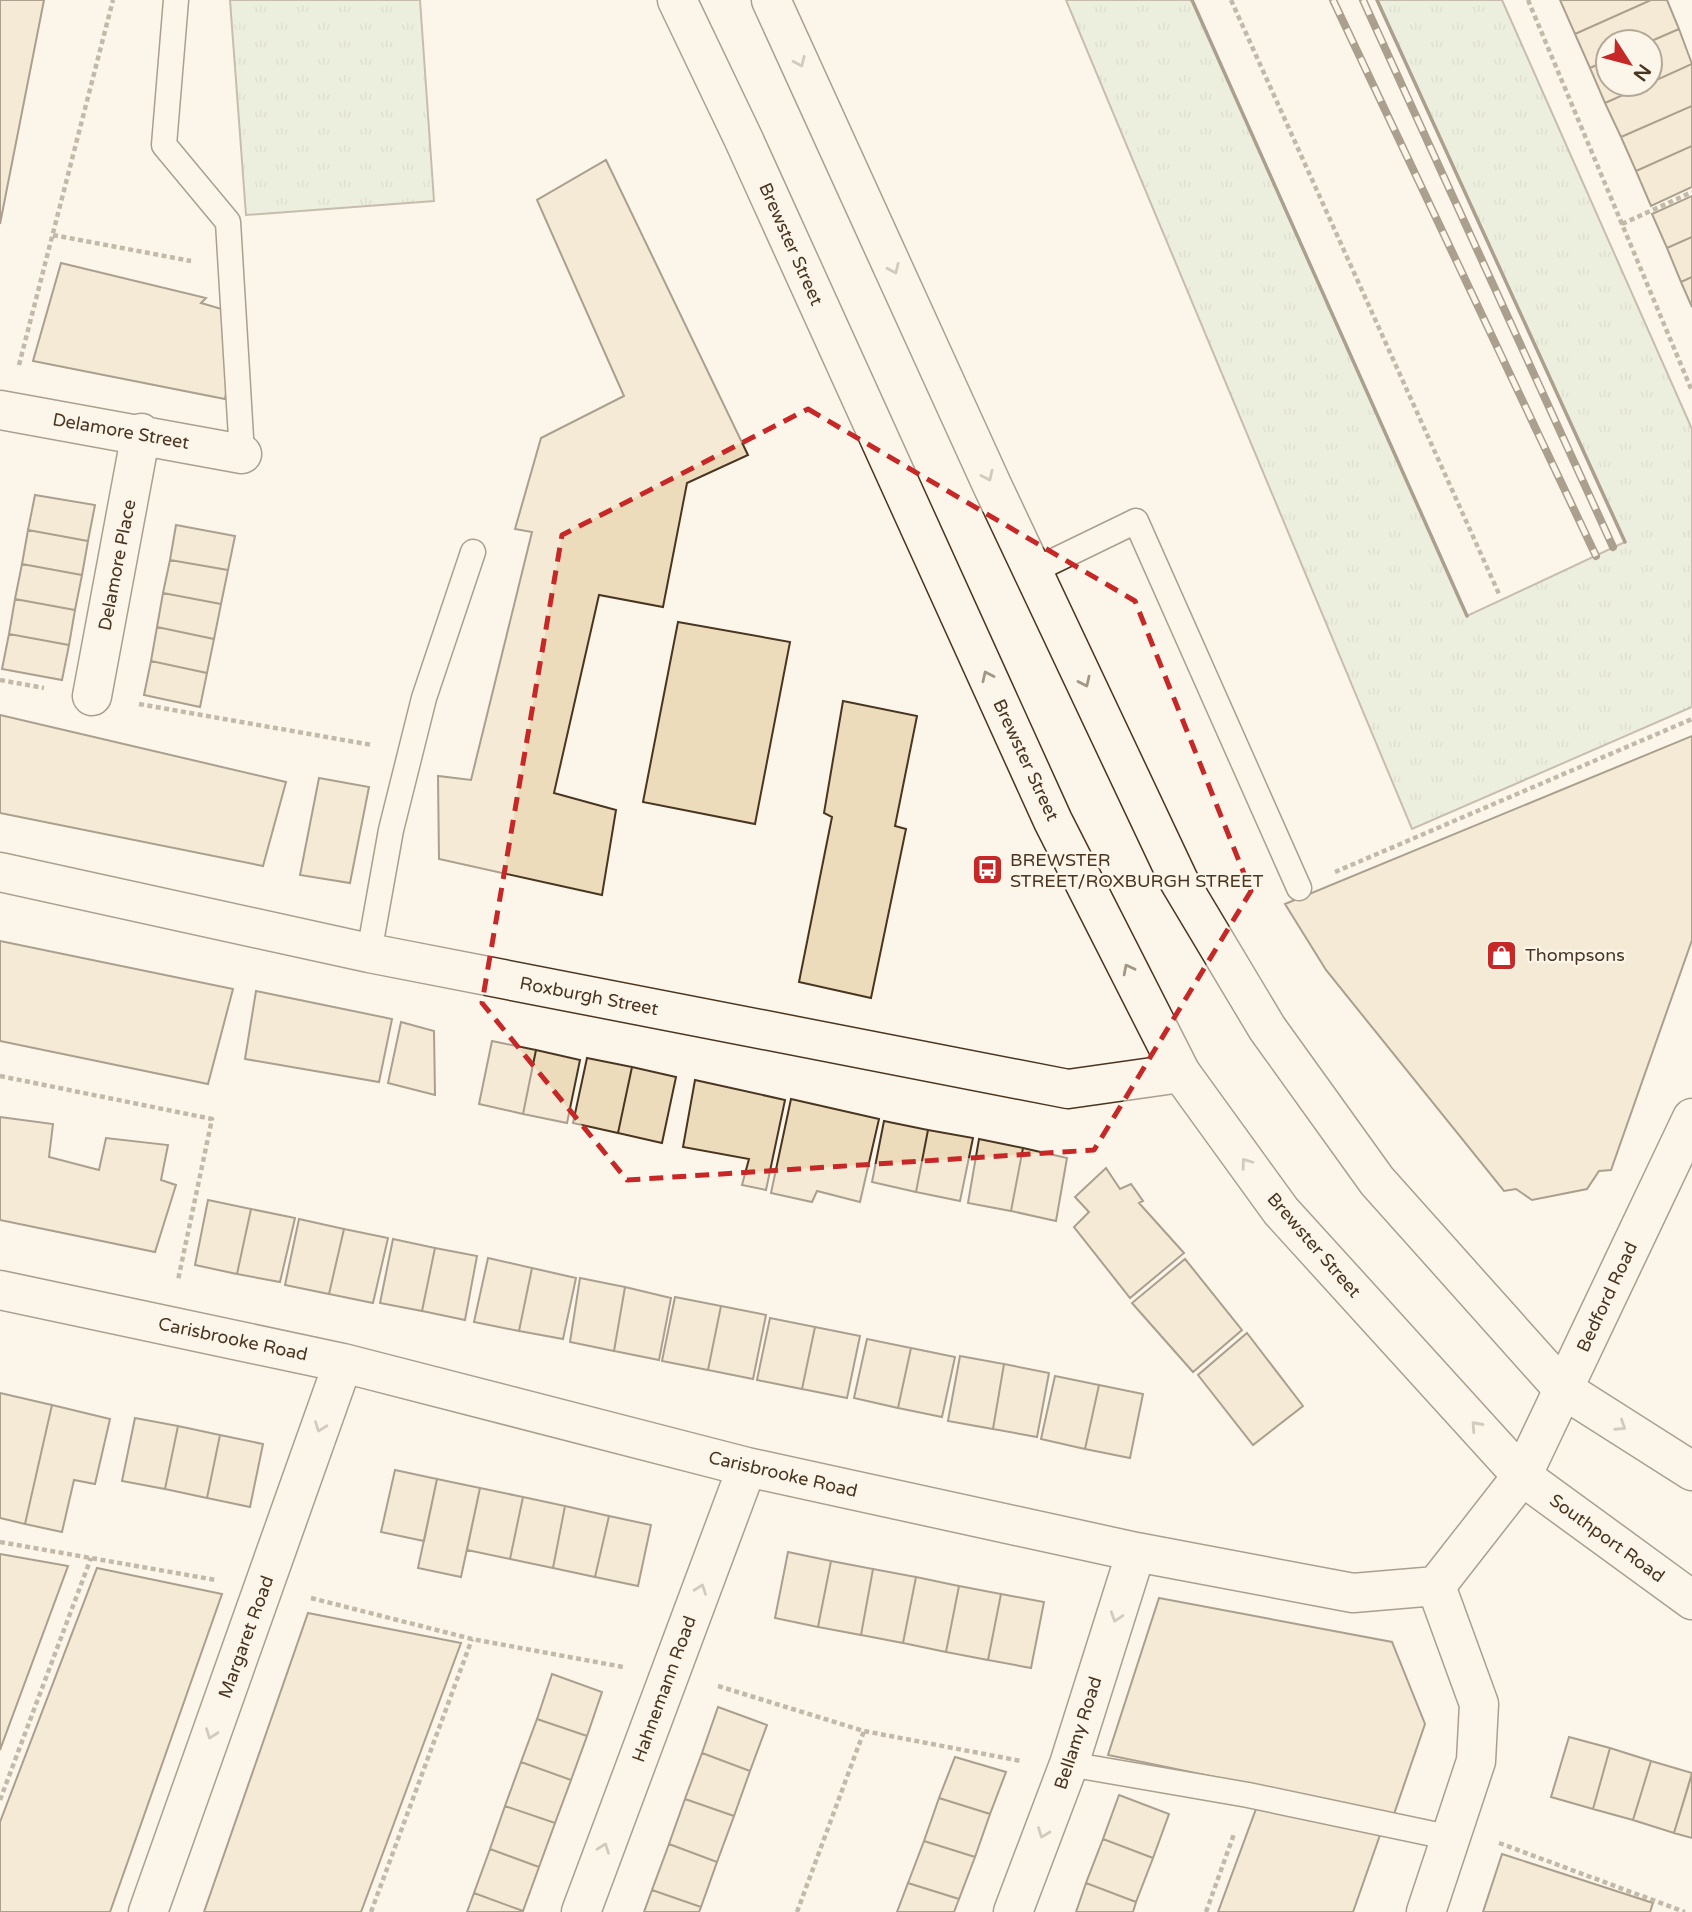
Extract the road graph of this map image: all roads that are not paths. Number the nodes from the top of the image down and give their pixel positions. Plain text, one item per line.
1 (176, 0) edge
2 (677, 0) edge
3 (771, 0) edge
4 (4, 411) edge
5 (141, 433) junction
6 (242, 454) joint
7 (473, 552) dead end
8 (1033, 571) junction
9 (92, 696) road end
10 (0, 873) edge
11 (1299, 888) road end
12 (369, 953) junction
13 (1181, 1073) junction
14 (1692, 1118) edge
15 (0, 1290) edge
16 (343, 1363) junction
17 (1563, 1389) junction
18 (747, 1467) junction
19 (1692, 1471) edge
20 (1522, 1476) junction
21 (1136, 1552) junction
22 (1436, 1586) junction
23 (1692, 1600) edge
24 (1069, 1764) junction
25 (1454, 1832) junction
26 (148, 1912) edge
27 (580, 1912) edge
28 (1013, 1912) edge
29 (1426, 1912) edge

1 - 6 lane
13 -> 2 street, Brewster Street
3 -> 8 street
4 - 5 street, Delamore Street
5 - 6 street, Delamore Street
5 - 9 street, Delamore Place
7 - 12 lane
8 - 11 lane
8 -> 17 street
10 - 12 street, Roxburgh Street
12 - 13 street, Roxburgh Street
20 -> 13 street, Brewster Street
14 - 17 street, Bedford Road
15 - 16 street, Carisbrooke Road
16 - 18 street, Carisbrooke Road
16 -> 26 street, Margaret Road
17 -> 19 street
17 - 20 street, Bedford Road
18 - 21 street, Carisbrooke Road
27 -> 18 street, Hahnemann Road
20 - 22 street
20 - 23 street, Southport Road
21 - 22 street, Carisbrooke Road
21 -> 24 street, Bellamy Road
22 - 25 street
24 - 25 lane
24 -> 28 street, Bellamy Road
25 - 29 street

